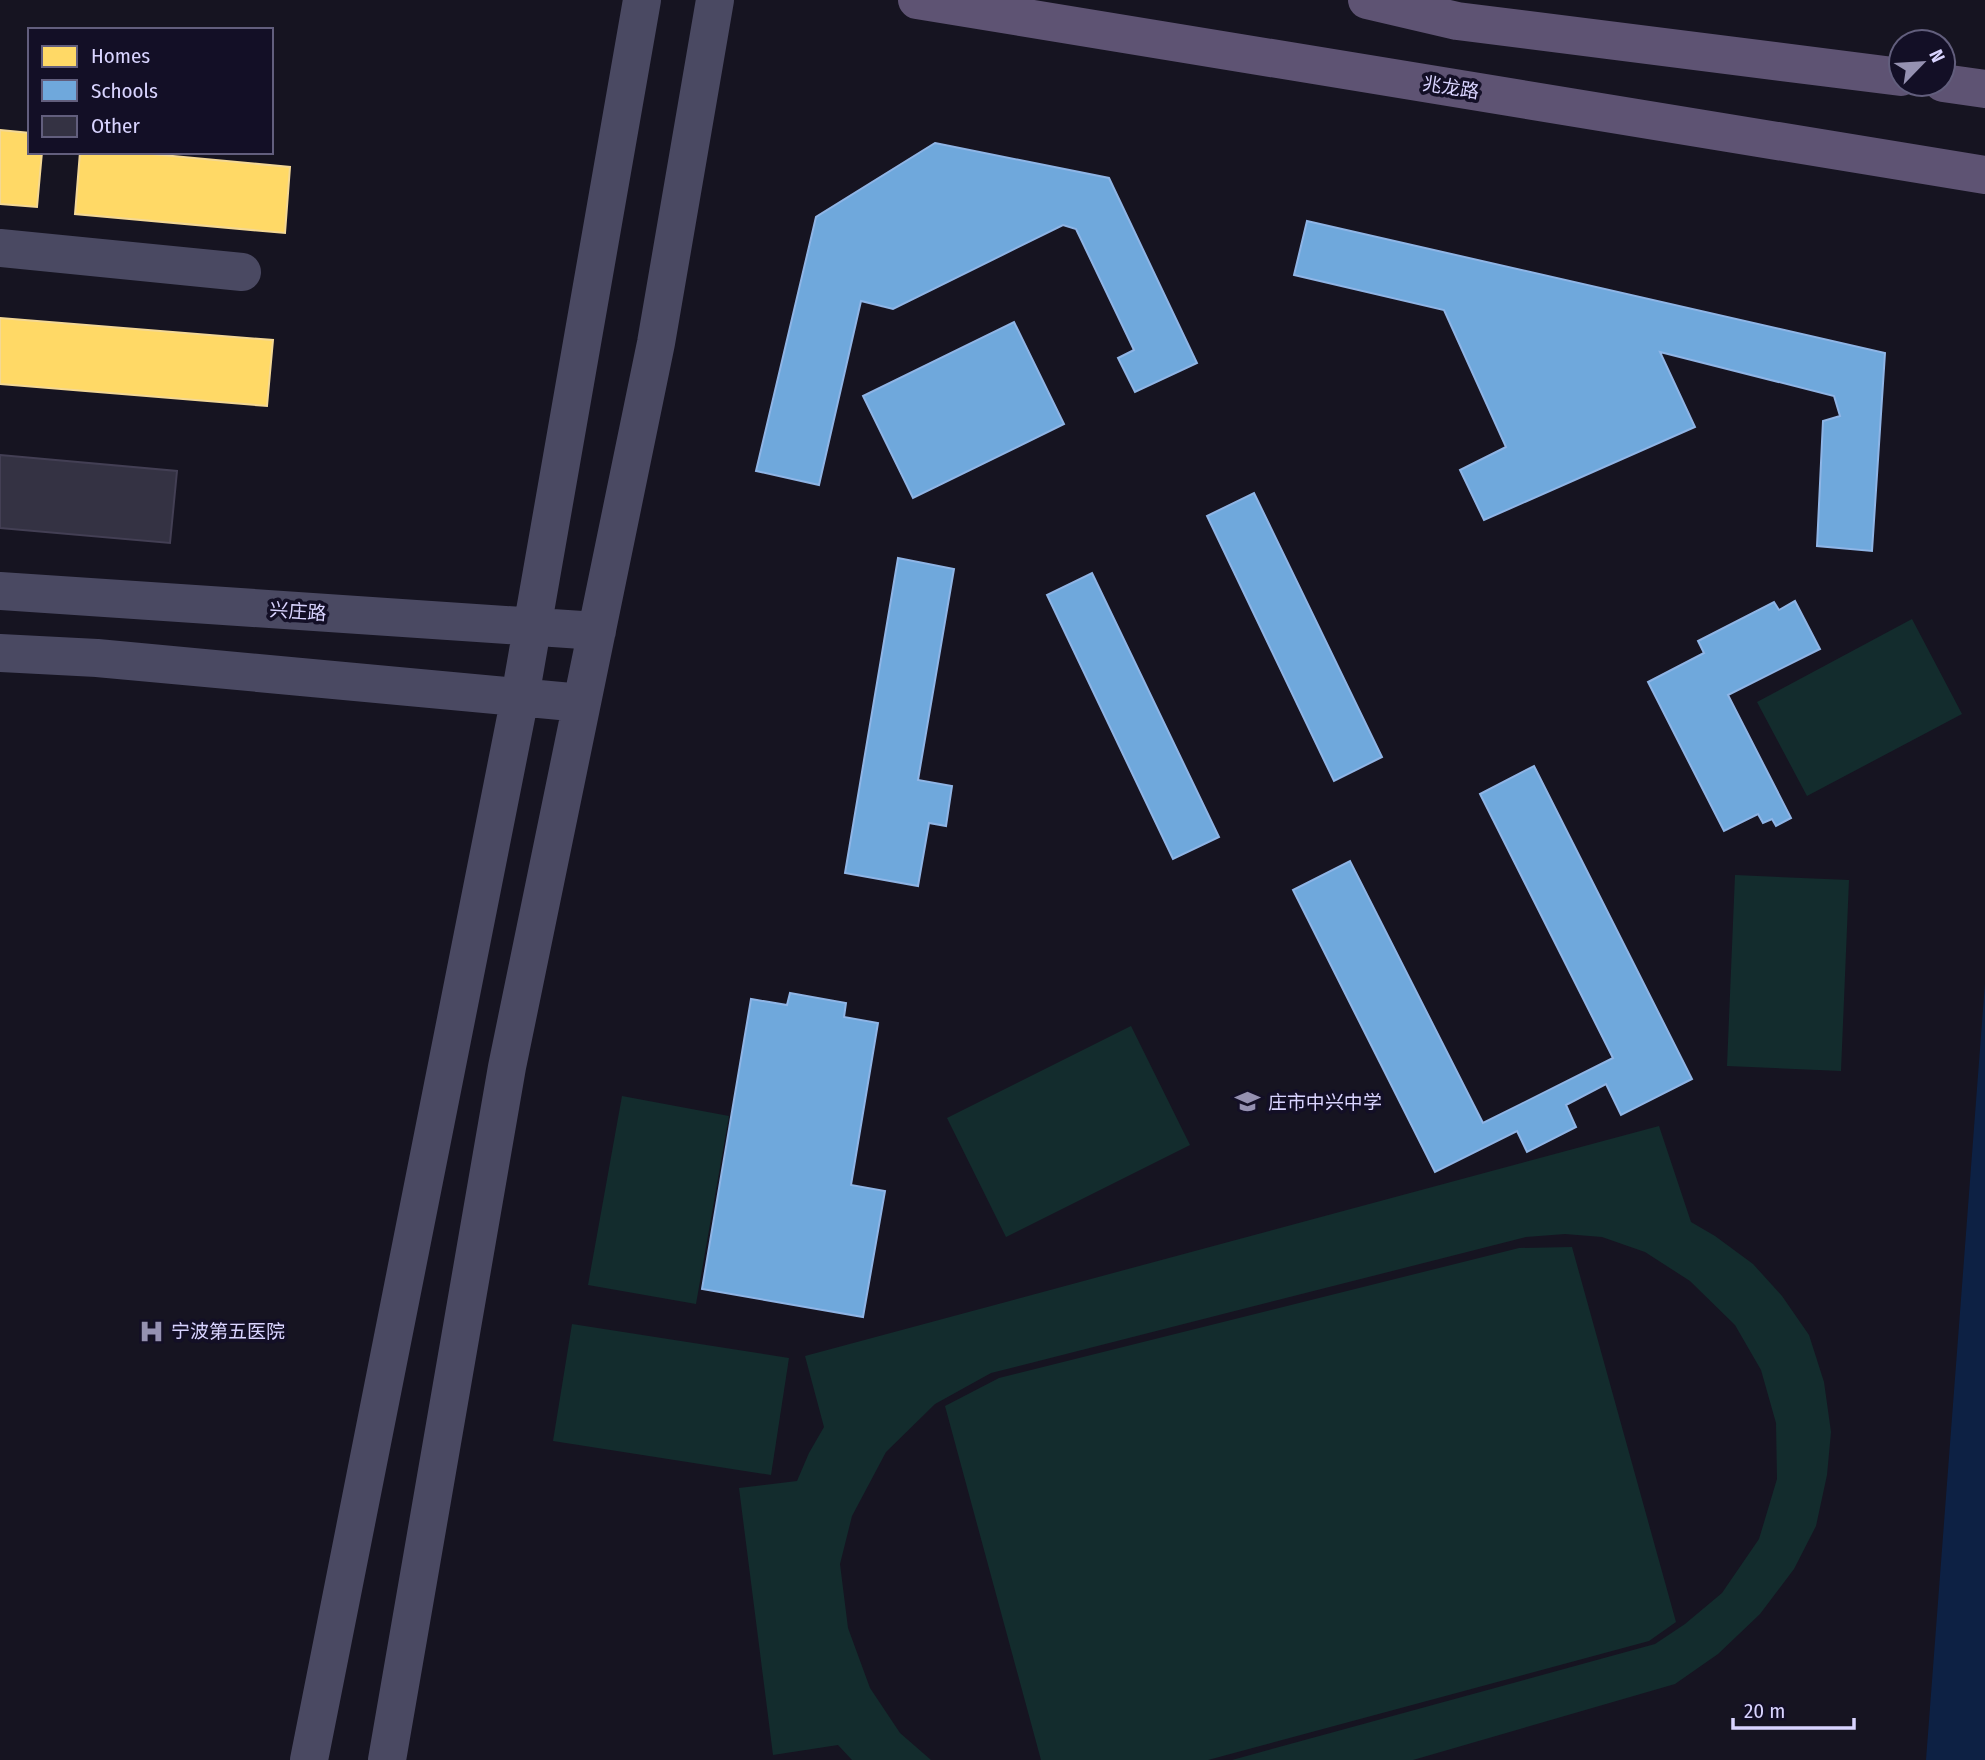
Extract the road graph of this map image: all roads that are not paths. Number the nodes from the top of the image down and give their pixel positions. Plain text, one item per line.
1 (642, 0) edge
2 (715, 0) edge
3 (917, 0) edge
4 (1367, 0) edge
5 (1887, 75) edge
6 (1957, 85) edge
7 (1985, 89) edge
8 (1985, 175) edge
9 (0, 248) edge
10 (242, 272) dead end
11 (0, 591) edge
12 (533, 627) junction
13 (597, 631) junction
14 (0, 653) edge
15 (520, 697) junction
16 (582, 702) junction
17 (309, 1760) edge
18 (387, 1760) edge

1 - 12 street
2 - 13 street
3 - 8 main road, 兆龙路
4 - 5 main road
6 - 7 main road
9 - 10 street
11 - 12 street, 兴庄路
12 - 13 street, 兴庄路
12 - 15 street
13 - 16 street
14 - 15 street
15 - 16 street
15 - 17 street
16 - 18 street

